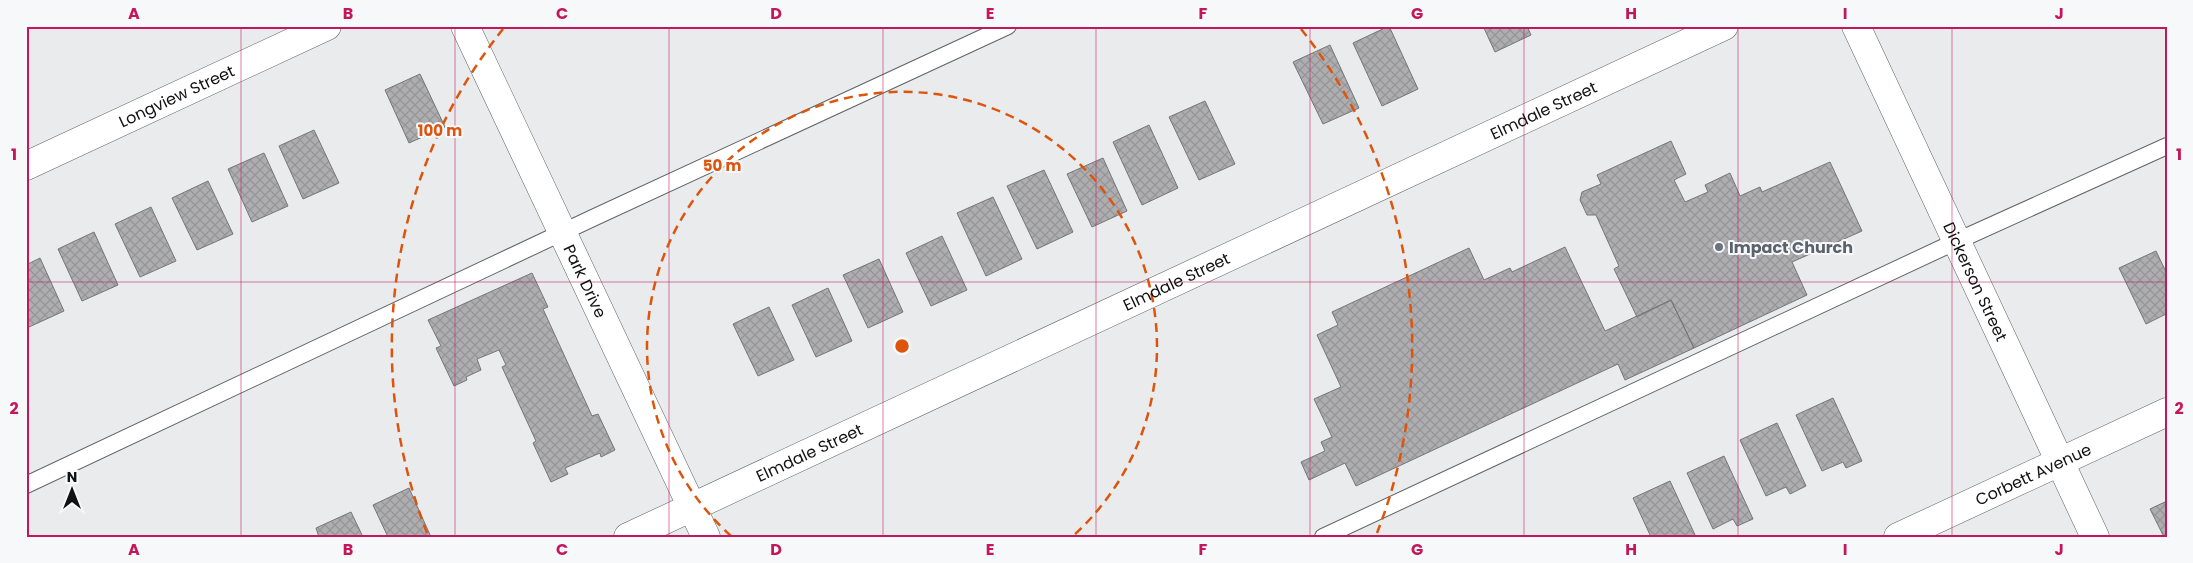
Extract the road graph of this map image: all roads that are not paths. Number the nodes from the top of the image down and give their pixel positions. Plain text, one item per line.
1 (327, 26) edge
2 (465, 26) edge
3 (1008, 26) edge
4 (1724, 26) edge
5 (1856, 26) edge
6 (2167, 146) edge
7 (26, 166) edge
8 (562, 232) junction
9 (1957, 241) junction
10 (2167, 412) edge
11 (2060, 461) junction
12 (26, 485) edge
13 (692, 507) junction
14 (628, 537) edge
15 (706, 537) edge
16 (1323, 537) edge
17 (1898, 537) edge
18 (2095, 537) edge

1 - 7 street, Longview Street
2 - 8 street, Park Drive
3 - 8 lane
4 - 13 street, Elmdale Street
5 - 9 street, Dickerson Street
6 - 9 lane
8 - 12 lane
8 - 13 street, Park Drive
9 - 11 street, Dickerson Street
9 - 16 lane
10 - 11 street, Corbett Avenue
11 - 17 street, Corbett Avenue
11 - 18 street, Dickerson Street
13 - 14 street, Elmdale Street
13 - 15 street, Park Drive

